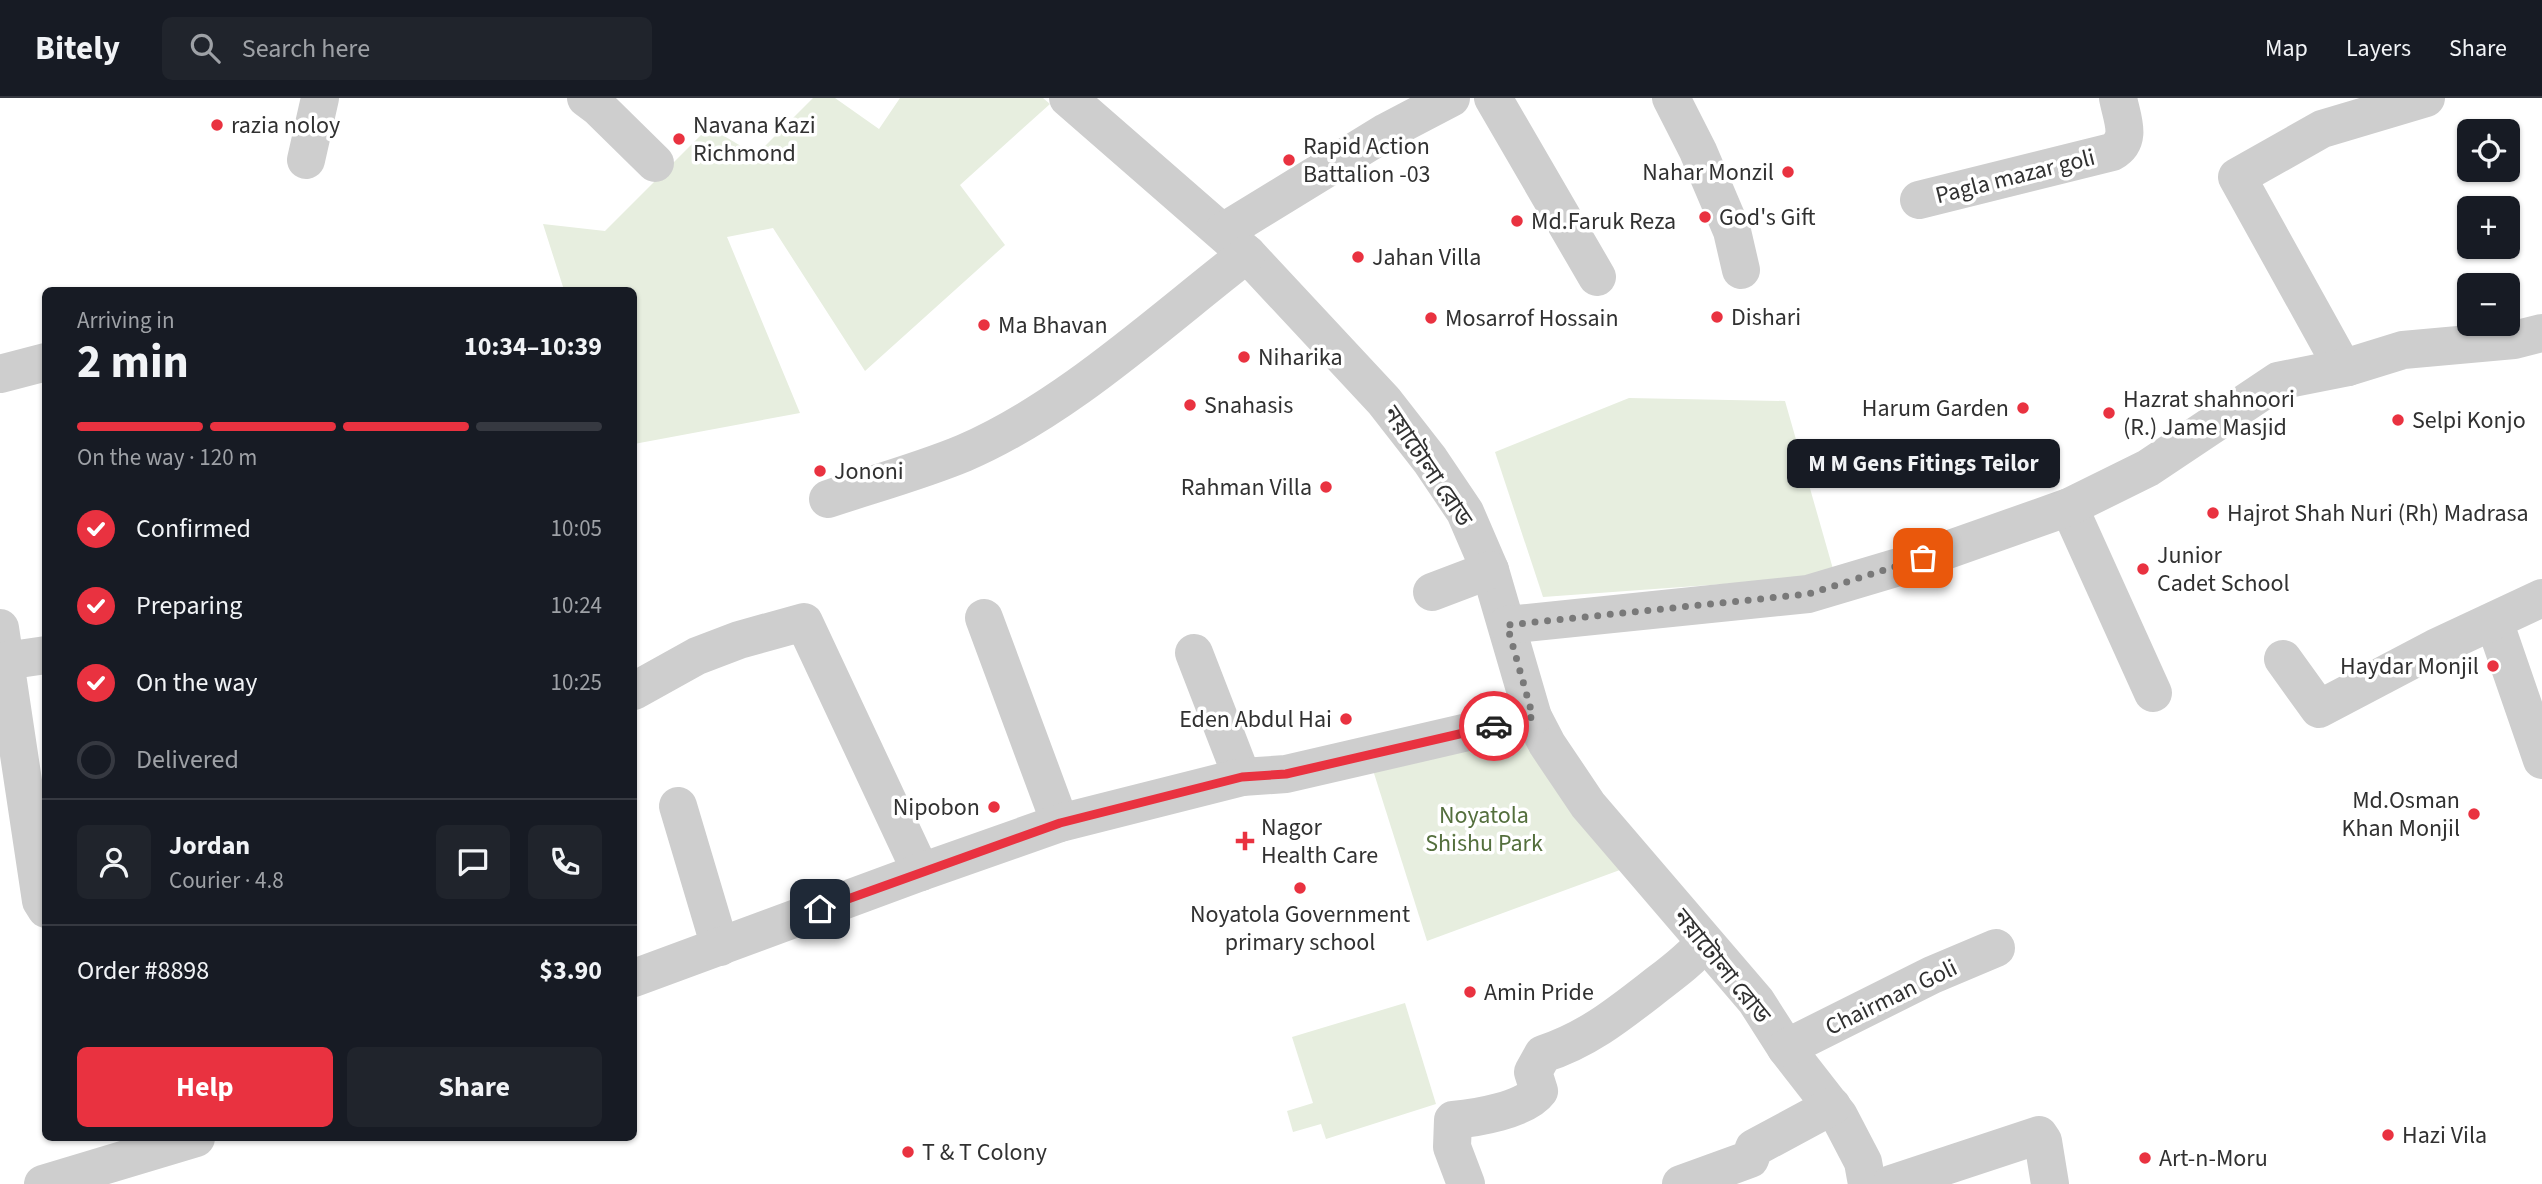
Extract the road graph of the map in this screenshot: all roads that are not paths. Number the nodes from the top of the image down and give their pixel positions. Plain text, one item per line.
1 (320, 98) edge
2 (586, 98) edge
3 (1069, 98) edge
4 (1451, 98) edge
5 (1493, 98) edge
6 (1671, 98) edge
7 (2118, 98) edge
8 (2426, 98) edge
9 (2319, 114) edge
10 (306, 160) dead end
11 (655, 163) dead end
12 (1919, 200) dead end
13 (1235, 243) junction
14 (1741, 270) dead end
15 (1597, 277) dead end
16 (2542, 333) edge
17 (42, 363) edge
18 (2347, 367) junction
19 (0, 374) edge
20 (828, 499) dead end
21 (2069, 507) junction
22 (1490, 570) junction
23 (1432, 592) dead end
24 (2542, 598) edge
25 (984, 618) dead end
26 (2494, 621) junction
27 (1507, 625) junction
28 (2, 645) edge
29 (1194, 653) dead end
30 (42, 654) edge
31 (2283, 660) dead end
32 (637, 689) edge
33 (2153, 693) dead end
34 (1533, 717) junction
35 (2542, 760) edge
36 (1242, 777) junction
37 (678, 806) dead end
38 (1060, 823) junction
39 (921, 872) junction
40 (42, 903) edge
41 (1704, 943) junction
42 (720, 947) junction
43 (1996, 948) dead end
44 (637, 977) edge
45 (1786, 1048) junction
46 (1832, 1107) junction
47 (176, 1141) edge
48 (122, 1149) edge
49 (1694, 1182) edge
50 (43, 1184) edge
51 (1466, 1184) edge
52 (1867, 1184) edge
53 (1891, 1184) edge
54 (2050, 1184) edge

1 - 10 street
2 - 11 street
3 - 13 street, নয়াটোলা রোড
4 - 13 street
5 - 15 street
6 - 14 street
7 - 12 street, Pagla mazar goli
8 - 9 street
9 - 18 street
13 - 20 street
13 - 22 street, নয়াটোলা রোড
16 - 18 street
17 - 19 street
18 - 21 street
21 - 27 street
21 - 33 street
22 - 23 street
22 - 27 street, নয়াটোলা রোড
24 - 26 street
25 - 38 street
26 - 31 street
26 - 35 street
27 - 34 street, নয়াটোলা রোড
28 - 30 street
28 - 40 street
29 - 36 street
32 - 39 street
34 - 36 street
34 - 41 street, নয়াটোলা রোড
36 - 38 street
37 - 42 street
38 - 39 street
39 - 42 street
41 - 45 street, নয়াটোলা রোড
41 - 51 street
42 - 44 street
43 - 45 street, Chairman Goli
45 - 46 street, নয়াটোলা রোড
46 - 49 street
46 - 52 street, নয়াটোলা রোড
47 - 48 street
48 - 50 street
53 - 54 street

